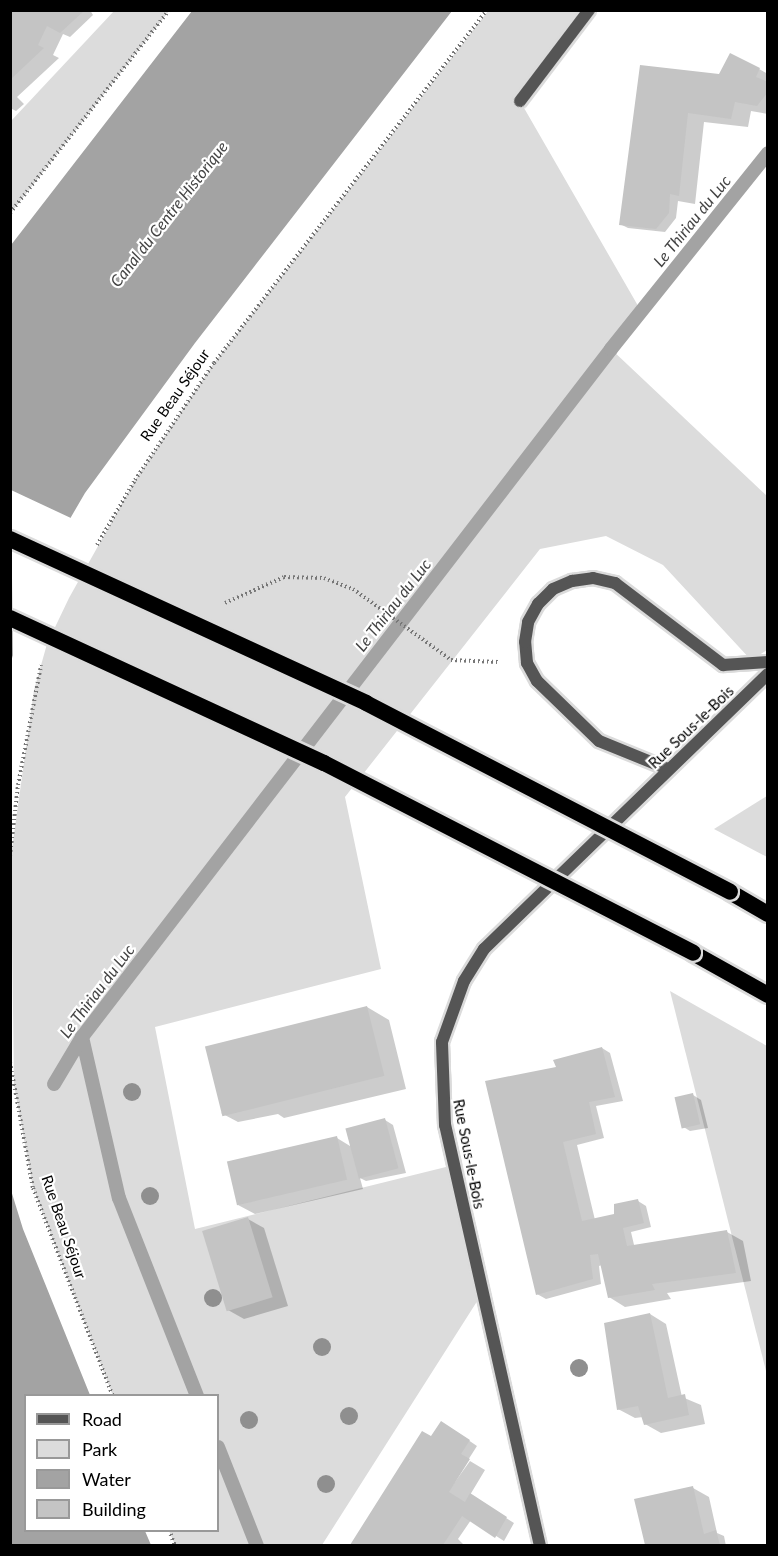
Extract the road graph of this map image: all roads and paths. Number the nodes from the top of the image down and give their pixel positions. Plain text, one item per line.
1 (169, 10) edge
2 (488, 10) edge
3 (589, 10) edge
4 (520, 101) dead end
5 (10, 213) edge
6 (10, 538) edge
7 (94, 550) dead end
8 (218, 606) dead end
9 (10, 618) edge
10 (44, 656) dead end
11 (768, 662) edge
12 (527, 663) junction
13 (768, 674) edge
14 (668, 769) junction
15 (10, 856) edge
16 (768, 914) edge
17 (768, 994) edge
18 (10, 1062) edge
19 (113, 1394) edge
20 (540, 1545) edge

1 - 5 path
2 - 7 path, Rue Beau Séjour
3 - 4 street
6 - 16 highway, bridge
8 - 12 path
9 - 17 highway, bridge
10 - 15 path
11 - 12 street
12 - 14 street
13 - 14 street, Rue Sous-le-Bois
14 - 20 street, Rue Sous-le-Bois
18 - 19 path, Rue Beau Séjour

